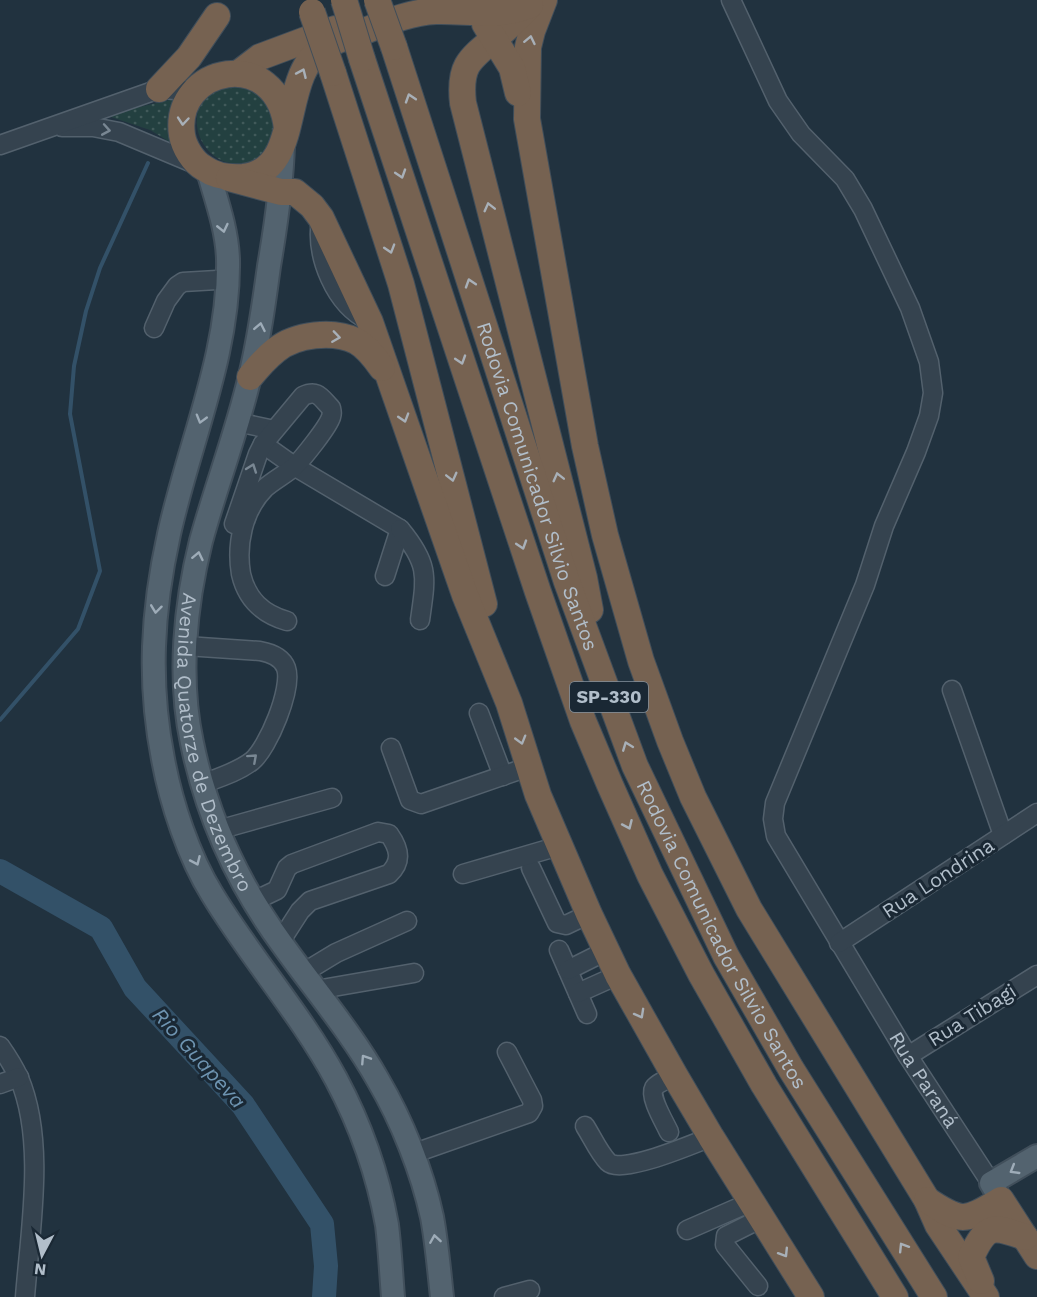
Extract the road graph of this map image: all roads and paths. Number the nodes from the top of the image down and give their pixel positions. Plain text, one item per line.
1 (344, 0) edge
2 (377, 0) edge
3 (417, 0) edge
4 (731, 0) edge
5 (536, 2) edge
6 (310, 6) edge
7 (219, 8) edge
8 (472, 12) junction
9 (495, 38) junction
10 (239, 73) junction
11 (201, 86) junction
12 (159, 89) junction
13 (527, 119) junction
14 (48, 128) junction
15 (285, 136) junction
16 (0, 145) edge
17 (212, 172) junction
18 (281, 192) junction
19 (227, 282) junction
20 (154, 328) dead end
21 (250, 377) junction
22 (393, 382) junction
23 (237, 422) junction
24 (268, 437) junction
25 (294, 466) junction
26 (208, 518) junction
27 (239, 525) junction
28 (400, 530) junction
29 (385, 576) dead end
30 (420, 620) dead end
31 (287, 621) dead end
32 (186, 646) junction
33 (603, 678) junction
34 (952, 690) dead end
35 (509, 703) junction
36 (154, 704) junction
37 (479, 713) dead end
38 (391, 748) dead end
39 (528, 767) junction
40 (503, 776) junction
41 (202, 784) junction
42 (332, 798) dead end
43 (1037, 813) edge
44 (220, 835) junction
45 (1003, 835) junction
46 (559, 846) junction
47 (531, 868) dead end
48 (463, 874) dead end
49 (210, 892) junction
50 (254, 901) junction
51 (589, 914) junction
52 (407, 921) dead end
53 (280, 942) junction
54 (839, 943) junction
55 (559, 950) dead end
56 (606, 951) junction
57 (567, 970) junction
58 (414, 973) dead end
59 (305, 975) junction
60 (618, 975) junction
61 (1037, 975) edge
62 (578, 993) junction
63 (587, 1014) dead end
64 (0, 1046) edge
65 (507, 1052) dead end
66 (908, 1056) junction
67 (675, 1076) junction
68 (19, 1077) junction
69 (0, 1084) edge
70 (585, 1126) dead end
71 (669, 1132) dead end
72 (711, 1137) junction
73 (412, 1154) junction
74 (1037, 1156) edge
75 (996, 1192) junction
76 (927, 1200) junction
77 (756, 1210) junction
78 (972, 1217) junction
79 (687, 1230) dead end
80 (1031, 1247) edge
81 (972, 1257) junction
82 (758, 1286) dead end
83 (530, 1290) dead end
84 (25, 1297) edge
85 (393, 1297) edge
86 (442, 1297) edge
87 (504, 1297) edge
88 (811, 1297) edge
89 (896, 1297) edge
90 (934, 1297) edge
91 (987, 1297) edge

1 -> 89 highway, Rodovia Comunicador Silvio Santos / SP-330, bridge
33 -> 2 highway, Rodovia Comunicador Silvio Santos / SP-330, bridge
3 - 10 highway
4 - 54 street, Rua Paraná
5 - 8 highway
5 - 9 highway
13 -> 5 highway
6 -> 35 highway, bridge
7 - 11 highway
7 - 12 highway
8 - 9 highway
15 -> 8 highway
9 - 13 highway
33 -> 9 highway
10 - 11 highway
10 - 15 highway
11 - 12 street
11 -> 17 highway
12 - 14 street
13 - 76 highway
14 - 16 street
14 -> 17 street
15 - 17 highway
15 - 18 main road, Avenida Quatorze de Dezembro
17 - 18 highway
17 -> 19 main road, Avenida Quatorze de Dezembro
21 -> 18 main road, Avenida Quatorze de Dezembro
18 - 22 highway
19 - 20 street
19 -> 36 main road, Avenida Quatorze de Dezembro
21 -> 22 highway
21 - 23 main road, Avenida Quatorze de Dezembro
22 -> 35 highway
23 - 24 street
23 - 26 main road, Avenida Quatorze de Dezembro
24 - 25 street
24 - 25 street
27 -> 24 street
25 - 27 street
25 - 28 street
26 - 27 street
32 -> 26 main road, Avenida Quatorze de Dezembro
27 - 31 street
28 - 29 street
28 - 30 street
32 - 41 main road, Avenida Quatorze de Dezembro
41 -> 32 street
90 -> 33 highway, Rodovia Comunicador Silvio Santos / SP-330
34 - 45 street
35 -> 39 highway
36 - 44 main road
36 -> 49 main road, Avenida Quatorze de Dezembro
37 - 40 street
38 - 40 street
39 - 40 street
39 - 46 highway
41 - 44 main road, Avenida Quatorze de Dezembro
42 - 44 street
43 - 45 street, Rua Londrina
44 - 50 main road, Avenida Quatorze de Dezembro
45 - 54 street, Rua Londrina
46 - 48 street
46 - 51 highway
47 - 51 street
49 - 59 main road
49 - 85 main road, Avenida Quatorze de Dezembro
50 - 53 main road, Avenida Quatorze de Dezembro
50 - 53 street
51 - 56 highway
52 - 59 street
53 - 59 main road, Avenida Quatorze de Dezembro
54 - 66 street, Rua Paraná
55 - 57 street
56 - 57 street
56 - 60 highway
57 - 62 street
58 - 59 street
73 -> 59 main road, Avenida Quatorze de Dezembro
60 - 62 street
60 -> 67 highway
61 - 66 street, Rua Tibagi
62 - 63 street
64 - 68 street
65 - 73 street
66 - 75 street, Rua Paraná
67 - 71 street
67 - 72 highway
68 - 69 street
68 - 84 street
70 - 72 street
72 - 77 highway
86 -> 73 main road, Avenida Quatorze de Dezembro
74 -> 75 main road
75 - 78 highway
75 - 80 highway, Rua Paraná
76 - 78 highway
76 - 91 highway
77 - 79 street
77 - 82 street
77 -> 88 highway
78 - 81 highway
80 - 81 highway
81 - 91 highway
83 - 87 street

